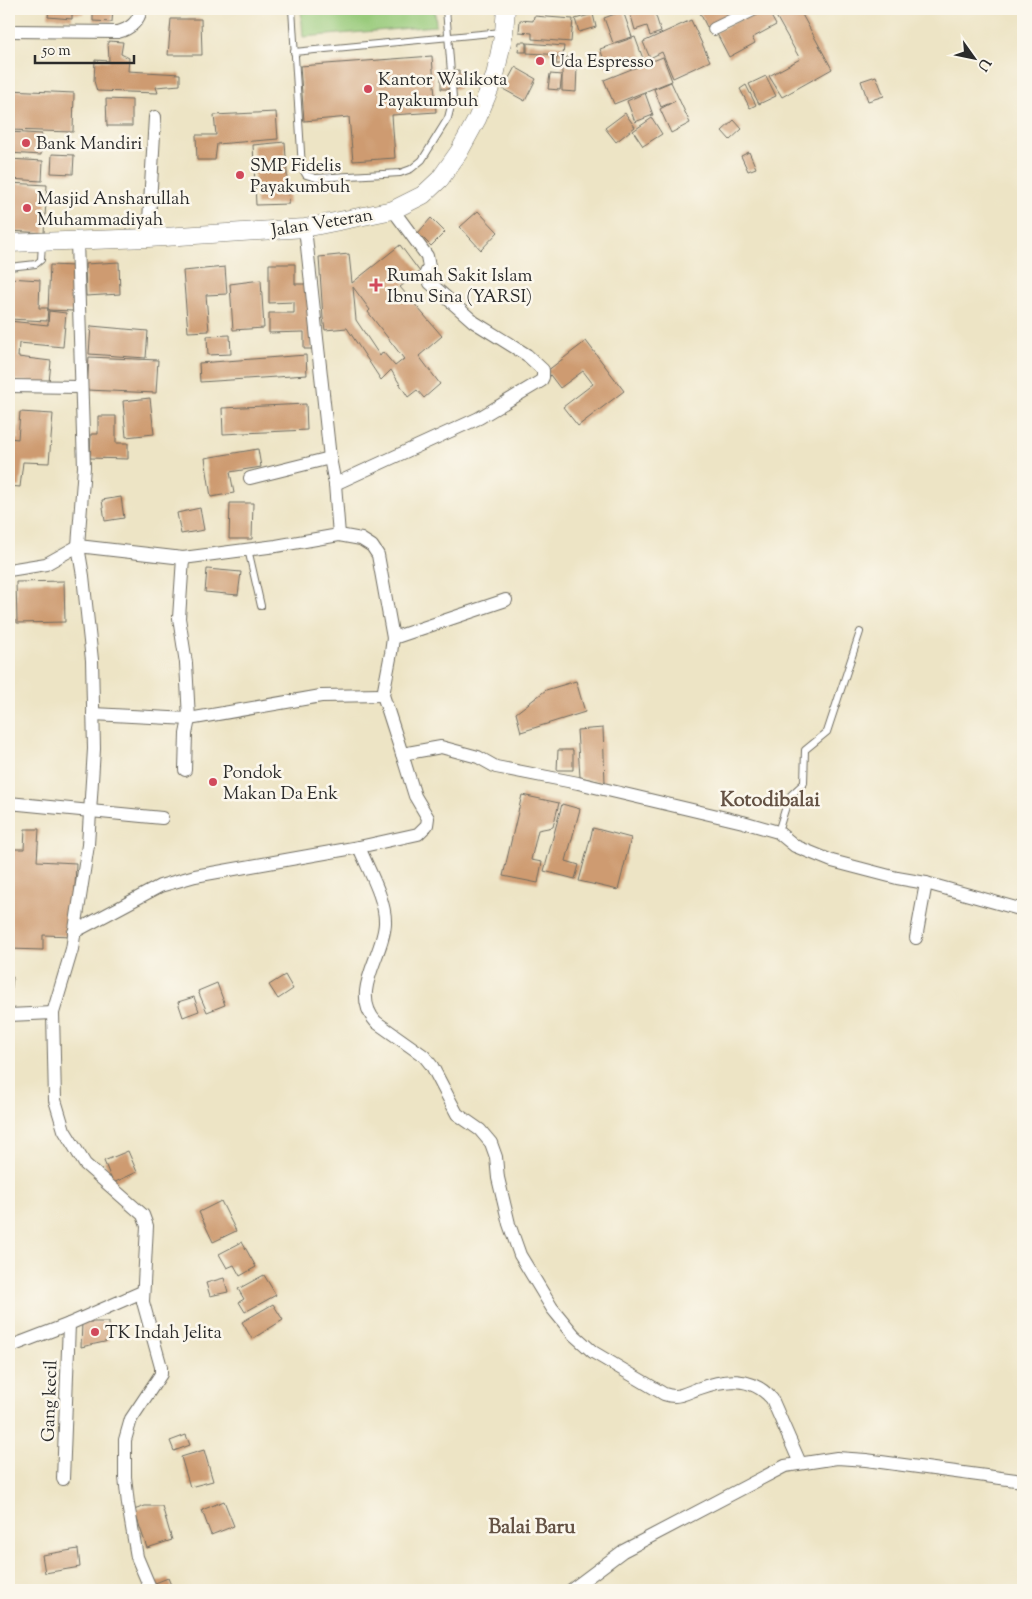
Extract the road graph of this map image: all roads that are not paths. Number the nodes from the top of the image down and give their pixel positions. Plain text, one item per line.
1 (140, 9) edge
2 (292, 9) edge
3 (446, 9) edge
4 (506, 9) edge
5 (755, 9) edge
6 (714, 29) dead end
7 (9, 31) edge
8 (504, 32) junction
9 (448, 36) junction
10 (294, 52) junction
11 (155, 117) dead end
12 (393, 210) junction
13 (306, 228) junction
14 (148, 238) junction
15 (77, 241) junction
16 (42, 242) junction
17 (9, 243) edge
18 (9, 267) edge
19 (9, 386) edge
20 (80, 387) junction
21 (330, 458) junction
22 (250, 478) dead end
23 (334, 484) junction
24 (338, 535) junction
25 (78, 546) junction
26 (248, 549) junction
27 (182, 558) junction
28 (9, 570) edge
29 (506, 600) dead end
30 (261, 606) dead end
31 (860, 632) dead end
32 (392, 638) junction
33 (383, 695) junction
34 (93, 714) junction
35 (189, 719) junction
36 (402, 754) junction
37 (185, 770) dead end
38 (9, 803) edge
39 (90, 811) junction
40 (162, 818) dead end
41 (778, 832) junction
42 (359, 847) junction
43 (926, 883) junction
44 (1023, 910) edge
45 (74, 932) junction
46 (916, 938) dead end
47 (53, 1013) junction
48 (9, 1015) edge
49 (142, 1292) junction
50 (69, 1324) junction
51 (9, 1347) edge
52 (800, 1463) junction
53 (63, 1479) dead end
54 (1023, 1481) edge
55 (151, 1590) edge
56 (571, 1590) edge

1 - 7 street
2 - 10 lane
3 - 9 lane
4 - 8 main road, Jalan Veteran
5 - 6 street
8 - 9 lane
8 - 12 main road, Jalan Veteran
9 - 10 lane
9 - 10 lane
11 - 14 street
12 - 13 main road, Jalan Veteran
12 - 23 street
13 - 14 main road, Jalan Veteran
13 - 21 street
14 - 15 main road, Jalan Veteran
15 - 16 main road, Jalan Veteran
15 - 20 street
16 - 17 main road, Jalan Veteran
16 - 18 lane
19 - 20 street
20 - 25 street
21 - 22 street
21 - 23 street
23 - 24 street
24 - 26 street
24 - 32 street
25 - 27 street
25 - 28 street
25 - 34 street
26 - 27 street
26 - 30 lane
27 - 35 street
29 - 32 street
31 - 41 lane
32 - 33 street
33 - 35 street
33 - 36 street
34 - 35 street
34 - 39 street
35 - 37 street
36 - 41 street
36 - 42 street
38 - 39 street
39 - 40 street
39 - 45 street
41 - 43 street
42 - 45 street
42 - 52 street
43 - 44 street
43 - 46 street
45 - 47 street
47 - 48 street
47 - 49 street
49 - 50 street
49 - 55 street
50 - 51 street
50 - 53 street, Gang kecil
52 - 54 street
52 - 56 street

